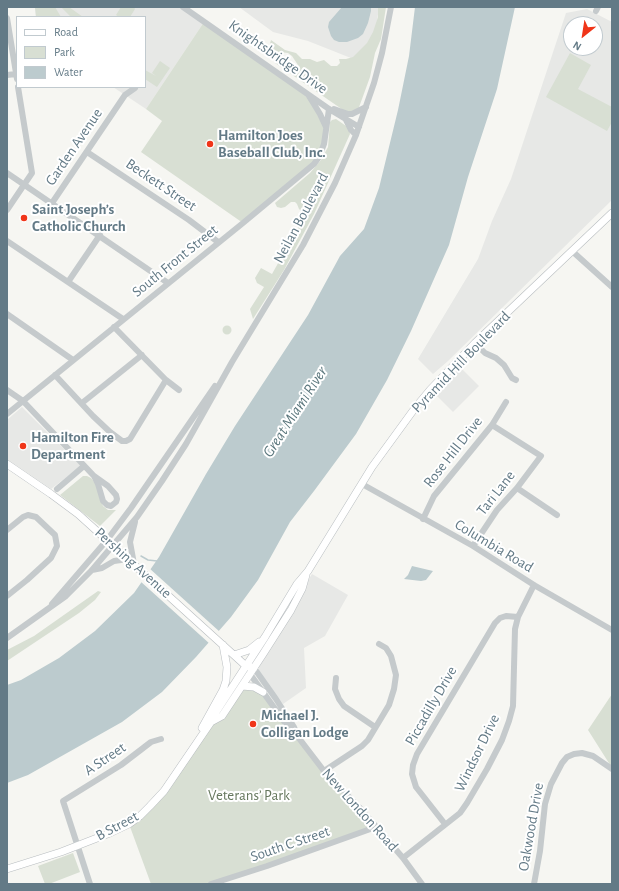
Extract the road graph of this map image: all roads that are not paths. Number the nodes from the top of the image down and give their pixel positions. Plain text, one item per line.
1 (183, 7) edge
2 (391, 7) edge
3 (7, 18) edge
4 (16, 70) edge
5 (18, 88) edge
6 (135, 88) edge
7 (307, 94) junction
8 (366, 107) junction
9 (329, 109) junction
10 (345, 118) junction
11 (326, 127) junction
12 (359, 127) junction
13 (356, 135) junction
14 (87, 152) junction
15 (7, 173) edge
16 (24, 184) junction
17 (52, 203) junction
18 (7, 210) edge
19 (612, 213) edge
20 (100, 235) junction
21 (7, 241) edge
22 (218, 242) junction
23 (572, 251) junction
24 (68, 282) junction
25 (168, 283) junction
26 (612, 287) edge
27 (7, 314) edge
28 (123, 320) junction
29 (114, 328) junction
30 (475, 343) junction
31 (142, 355) junction
32 (73, 360) junction
33 (232, 362) junction
34 (55, 374) junction
35 (166, 380) junction
36 (516, 380) dead end
37 (7, 390) edge
38 (179, 390) dead end
39 (23, 401) junction
40 (506, 402) dead end
41 (82, 403) junction
42 (7, 414) edge
43 (492, 424) junction
44 (7, 464) edge
45 (84, 466) junction
46 (94, 476) junction
47 (362, 484) junction
48 (516, 488) junction
49 (57, 489) dead end
50 (557, 515) dead end
51 (137, 516) junction
52 (423, 519) junction
53 (7, 530) edge
54 (107, 540) junction
55 (114, 546) junction
56 (473, 546) junction
57 (130, 557) junction
58 (92, 570) junction
59 (308, 571) junction
60 (534, 585) junction
61 (7, 596) edge
62 (48, 608) junction
63 (518, 617) junction
64 (612, 630) edge
65 (265, 637) junction
66 (7, 638) edge
67 (379, 644) dead end
68 (223, 645) junction
69 (234, 655) junction
70 (246, 666) junction
71 (252, 671) junction
72 (336, 678) dead end
73 (242, 686) junction
74 (263, 692) junction
75 (211, 722) junction
76 (375, 727) junction
77 (298, 736) junction
78 (161, 739) dead end
79 (197, 741) junction
80 (612, 769) edge
81 (324, 771) junction
82 (445, 824) junction
83 (376, 827) junction
84 (77, 846) junction
85 (403, 858) junction
86 (7, 869) edge
87 (90, 884) edge
88 (211, 884) edge
89 (422, 884) edge
90 (534, 884) edge

1 - 7 street, Knightsbridge Drive
2 - 8 street, Neilan Boulevard
3 - 4 street
5 - 16 street
6 - 14 street, Garden Avenue
7 - 9 street, Knightsbridge Drive
7 - 11 street
8 - 9 street
8 - 12 street, Neilan Boulevard
9 - 10 street, Knightsbridge Drive
9 - 11 street, South Front Street
10 - 12 street, Knightsbridge Drive
10 - 13 street
11 - 22 street, South Front Street
12 - 13 street, Neilan Boulevard
13 - 33 street, Neilan Boulevard
14 - 17 street, Garden Avenue
14 - 22 street, Beckett Street
15 - 16 street
16 - 17 street
16 - 18 street
17 - 20 street
19 - 23 main road, Pyramid Hill Boulevard
20 - 24 street
20 - 25 street
21 - 24 street
22 - 25 street, South Front Street
23 - 26 street
23 - 30 main road, Pyramid Hill Boulevard
24 - 28 street
25 - 28 street, South Front Street
27 - 32 street
28 - 29 street, South Front Street
29 - 31 street
29 - 32 street, South Front Street
30 - 36 street
30 - 47 main road, Pyramid Hill Boulevard
31 - 35 street
31 - 41 street
32 - 34 street, South Front Street
33 - 51 street, Neilan Boulevard
33 - 54 street, Neilan Boulevard
34 - 39 street, South Front Street
34 - 41 street
35 - 38 street
35 - 41 street
37 - 39 street
39 - 42 street, South Front Street
39 - 45 street
40 - 43 street, Rose Hill Drive
43 - 48 street, Tari Lane
43 - 52 street, Rose Hill Drive
44 - 54 main road, Pershing Avenue
45 - 46 street
45 - 49 street
46 - 46 street
47 - 52 street, Columbia Road
47 - 59 main road, Pyramid Hill Boulevard
48 - 50 street
48 - 56 street, Tari Lane
51 - 55 street, Neilan Boulevard
51 - 57 street
52 - 56 street, Columbia Road
53 - 61 street
54 - 55 main road, Pershing Avenue
54 - 62 street, Neilan Boulevard
55 - 57 main road, Pershing Avenue
55 - 58 street, Neilan Boulevard
56 - 60 street, Columbia Road
57 - 58 street
57 - 68 main road, Pershing Avenue
58 - 62 street, Neilan Boulevard
59 - 65 main road, Pyramid Hill Boulevard
59 - 71 main road, Pyramid Hill Boulevard
60 - 63 street, Windsor Drive
60 - 64 street, Columbia Road
62 - 66 street, Neilan Boulevard
63 - 82 street, Windsor Drive
63 - 82 street, Piccadilly Drive
65 - 69 main road
65 - 70 main road, Pyramid Hill Boulevard
67 - 76 street
68 - 69 main road, Pershing Avenue
68 - 79 main road
69 - 70 main road, Pershing Avenue
70 - 71 main road, Pershing Avenue
70 - 75 main road, B Street
71 - 73 main road, B Street
71 - 74 street, New London Road
71 - 77 street, New London Road
72 - 76 street
73 - 74 main road
73 - 75 main road, B Street
74 - 77 street, New London Road
75 - 79 main road, B Street
76 - 81 street
77 - 81 street, New London Road
78 - 84 street, A Street
79 - 84 main road, B Street
80 - 90 street, Oakwood Drive
81 - 83 street, New London Road
82 - 85 street, Windsor Drive
83 - 85 street, New London Road
83 - 88 street, South C Street
84 - 86 main road, B Street
84 - 87 street
85 - 89 street, New London Road

